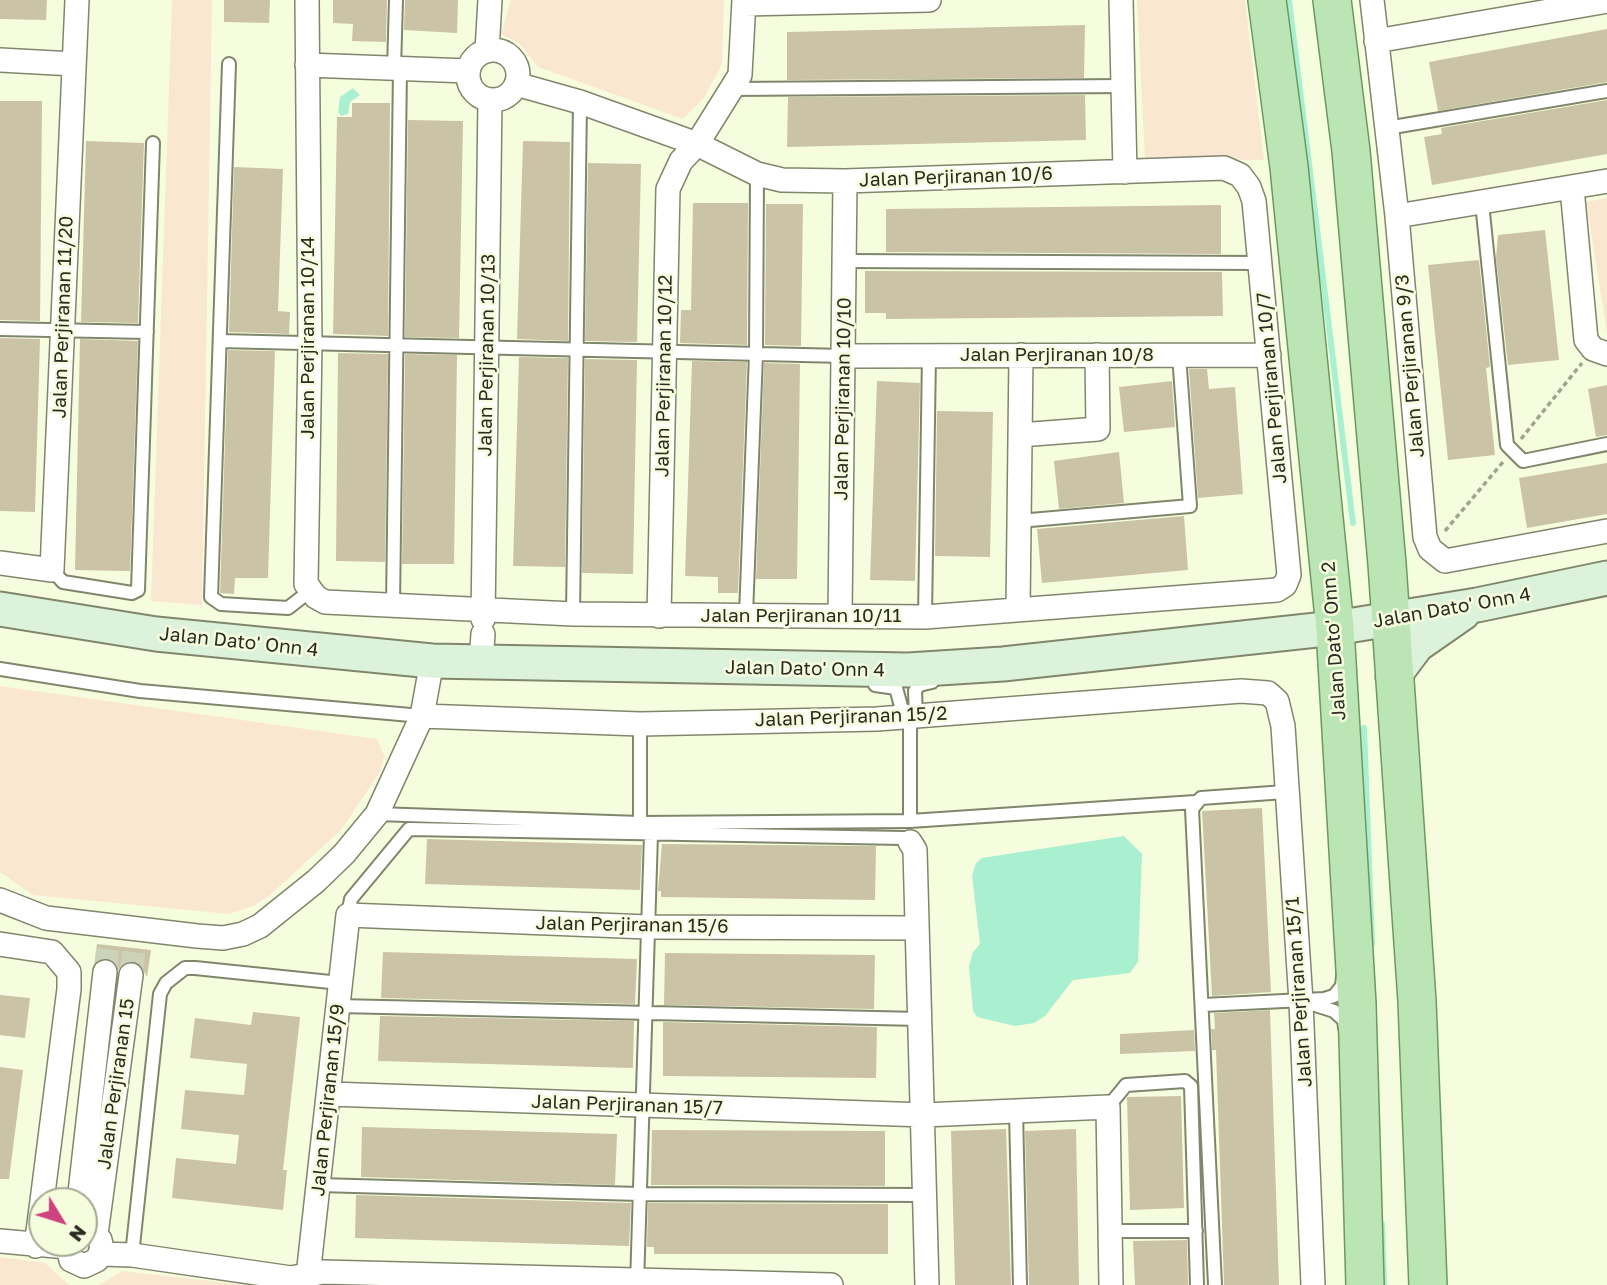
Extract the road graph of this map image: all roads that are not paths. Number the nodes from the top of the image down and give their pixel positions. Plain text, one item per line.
1 (77, 0) edge
2 (307, 0) edge
3 (396, 0) edge
4 (490, 0) edge
5 (929, 0) edge
6 (1121, 0) edge
7 (1267, 0) edge
8 (1332, 0) edge
9 (1372, 0) edge
10 (1607, 1) edge
11 (744, 2) edge
12 (1376, 41) junction
13 (487, 51) junction
14 (0, 60) edge
15 (74, 64) junction
16 (229, 64) dead end
17 (307, 65) junction
18 (397, 69) junction
19 (468, 71) junction
20 (516, 84) junction
21 (1124, 86) junction
22 (732, 89) junction
23 (1607, 91) edge
24 (490, 100) junction
25 (580, 102) junction
26 (1387, 128) junction
27 (153, 143) dead end
28 (697, 144) junction
29 (1125, 172) junction
30 (757, 174) junction
31 (845, 181) junction
32 (1607, 181) edge
33 (1572, 188) junction
34 (1254, 201) joint
35 (1482, 203) junction
36 (1397, 216) junction
37 (845, 261) junction
38 (1260, 263) junction
39 (0, 328) edge
40 (62, 330) junction
41 (147, 332) junction
42 (220, 341) junction
43 (310, 344) junction
44 (398, 346) junction
45 (488, 348) junction
46 (577, 350) junction
47 (665, 352) junction
48 (1600, 352) edge
49 (756, 354) junction
50 (929, 354) junction
51 (1021, 355) junction
52 (1097, 355) junction
53 (1179, 355) junction
54 (1269, 355) junction
55 (844, 356) junction
56 (1020, 435) junction
57 (1607, 444) edge
58 (1019, 522) junction
59 (1607, 531) edge
60 (0, 563) edge
61 (1387, 564) junction
62 (52, 570) junction
63 (1607, 578) edge
64 (1283, 582) joint
65 (317, 597) junction
66 (393, 605) junction
67 (1477, 605) junction
68 (0, 609) edge
69 (1018, 609) junction
70 (573, 614) junction
71 (746, 615) junction
72 (659, 616) junction
73 (840, 616) junction
74 (925, 617) junction
75 (1389, 620) junction
76 (1335, 628) junction
77 (483, 631) junction
78 (432, 661) junction
79 (1003, 664) junction
80 (0, 669) edge
81 (1393, 677) junction
82 (862, 684) dead end
83 (1277, 701) joint
84 (422, 716) junction
85 (910, 716) junction
86 (640, 724) junction
87 (1285, 792) junction
88 (1195, 802) junction
89 (377, 814) junction
90 (640, 823) junction
91 (910, 832) junction
92 (650, 834) junction
93 (0, 900) edge
94 (348, 915) junction
95 (648, 927) junction
96 (916, 928) junction
97 (1353, 939) junction
98 (0, 944) edge
99 (105, 972) tunnel mouth
100 (131, 975) tunnel mouth
101 (339, 995) junction
102 (1301, 1002) junction
103 (1203, 1005) junction
104 (645, 1013) junction
105 (920, 1019) junction
106 (1359, 1068) junction
107 (330, 1094) junction
108 (641, 1105) junction
109 (1108, 1107) junction
110 (1016, 1111) junction
111 (923, 1115) junction
112 (319, 1185) junction
113 (44, 1187) edge
114 (81, 1187) edge
115 (639, 1194) junction
116 (925, 1195) junction
117 (98, 1210) edge
118 (1110, 1231) junction
119 (1196, 1231) junction
120 (0, 1241) edge
121 (98, 1241) edge
122 (28, 1244) edge
123 (132, 1255) junction
124 (70, 1257) edge
125 (92, 1257) edge
126 (308, 1279) edge
127 (637, 1283) edge
128 (831, 1285) edge
129 (928, 1285) edge
130 (1020, 1285) edge
131 (1111, 1285) edge
132 (1197, 1285) edge
133 (1215, 1285) edge
134 (1314, 1285) edge
135 (1365, 1285) edge
136 (1428, 1285) edge

1 - 15 street, Jalan Perjiranan 11/20
2 - 17 street, Jalan Perjiranan 10/14
3 - 18 lane
4 - 13 street
5 - 11 street
6 - 21 street
7 - 76 main road, Jalan Dato' Onn 2
8 - 61 main road
9 - 12 street, Jalan Perjiranan 9/3
10 - 12 street
11 - 22 street, Jalan Perjiranan 10/12
12 - 26 street, Jalan Perjiranan 9/3
13 - 19 street
13 - 20 street
14 - 15 street
15 - 40 street, Jalan Perjiranan 11/20
16 - 42 lane
17 - 18 street
17 - 43 street, Jalan Perjiranan 10/14
18 - 19 street
18 - 44 lane
19 - 24 street
20 - 24 street
20 - 25 street, Jalan Perjiranan 10/6
21 - 22 lane
21 - 29 street
22 - 28 street, Jalan Perjiranan 10/12
23 - 26 lane
24 - 45 street, Jalan Perjiranan 10/13
25 - 28 street, Jalan Perjiranan 10/6
25 - 46 lane
26 - 36 street, Jalan Perjiranan 9/3
27 - 41 lane
28 - 30 street, Jalan Perjiranan 10/6
28 - 47 street, Jalan Perjiranan 10/12
29 - 31 street, Jalan Perjiranan 10/6
29 - 34 street, Jalan Perjiranan 10/6
30 - 31 street, Jalan Perjiranan 10/6
30 - 49 lane
31 - 37 street, Jalan Perjiranan 10/10
32 - 33 street
33 - 35 street
33 - 48 street
34 - 38 street, Jalan Perjiranan 10/7
35 - 36 street
35 - 57 lane
36 - 59 street, Jalan Perjiranan 9/3
37 - 38 lane
37 - 55 street, Jalan Perjiranan 10/10
38 - 54 street, Jalan Perjiranan 10/7
39 - 40 lane
40 - 41 lane
40 - 62 street, Jalan Perjiranan 11/20
41 - 62 lane
42 - 43 lane
42 - 65 lane
43 - 44 lane
43 - 65 street, Jalan Perjiranan 10/14
44 - 45 lane
44 - 66 lane
45 - 46 lane
45 - 77 street, Jalan Perjiranan 10/13
46 - 47 lane
46 - 70 lane
47 - 49 lane
47 - 72 street, Jalan Perjiranan 10/12
49 - 55 lane
49 - 71 lane
50 - 51 street, Jalan Perjiranan 10/8
50 - 55 street, Jalan Perjiranan 10/8
50 - 74 lane
51 - 52 street, Jalan Perjiranan 10/8
51 - 56 street
52 - 53 street, Jalan Perjiranan 10/8
52 - 56 street
53 - 54 street, Jalan Perjiranan 10/8
53 - 58 lane
54 - 64 street, Jalan Perjiranan 10/7
55 - 73 street, Jalan Perjiranan 10/10
56 - 58 street
58 - 69 street
60 - 62 street
61 - 67 main road
61 - 75 main road
63 - 67 main road, Jalan Dato' Onn 4
64 - 69 street, Jalan Perjiranan 10/11
65 - 66 street, Jalan Perjiranan 10/11
66 - 77 street, Jalan Perjiranan 10/11
67 - 75 main road, Jalan Dato' Onn 4
67 - 81 main road
68 - 78 main road, Jalan Dato' Onn 4
69 - 74 street, Jalan Perjiranan 10/11
70 - 72 street, Jalan Perjiranan 10/11
70 - 77 street, Jalan Perjiranan 10/11
71 - 72 street, Jalan Perjiranan 10/11
71 - 73 street, Jalan Perjiranan 10/11
73 - 74 street, Jalan Perjiranan 10/11
75 - 76 main road, Jalan Dato' Onn 4
75 - 81 main road
76 - 79 main road, Jalan Dato' Onn 4
76 - 97 main road, Jalan Dato' Onn 2
77 - 78 main road, Jalan Dato' Onn 4
77 - 79 main road, Jalan Dato' Onn 4
78 - 84 street
79 - 85 lane
80 - 84 lane
81 - 136 main road
82 - 85 lane
83 - 85 street, Jalan Perjiranan 15/2
83 - 87 street, Jalan Perjiranan 15/1
84 - 86 street, Jalan Perjiranan 15/2
84 - 89 street
85 - 86 street, Jalan Perjiranan 15/2
85 - 91 lane
86 - 90 lane
87 - 88 lane
87 - 102 street, Jalan Perjiranan 15/1
88 - 91 lane
88 - 103 lane
89 - 90 lane
89 - 93 street
90 - 91 lane
91 - 92 lane
91 - 96 street
92 - 94 lane
92 - 95 lane
94 - 95 street, Jalan Perjiranan 15/6
94 - 101 street, Jalan Perjiranan 15/9
95 - 96 street, Jalan Perjiranan 15/6
95 - 104 lane
96 - 105 street
97 - 102 lane
97 - 106 main road, Jalan Dato' Onn 2
98 - 113 street
99 - 114 street, Jalan Perjiranan 15
100 - 117 street, Jalan Perjiranan 15
101 - 104 lane
101 - 107 street, Jalan Perjiranan 15/9
101 - 123 lane
102 - 103 lane
102 - 106 lane
102 - 134 street, Jalan Perjiranan 15/1
103 - 133 lane
104 - 105 lane
104 - 108 lane
105 - 111 street
106 - 135 main road, Jalan Dato' Onn 2
107 - 108 street, Jalan Perjiranan 15/7
107 - 112 street, Jalan Perjiranan 15/9
108 - 111 street, Jalan Perjiranan 15/7
108 - 115 lane
109 - 110 street, Jalan Perjiranan 15/7
109 - 118 street
109 - 119 lane
110 - 111 street, Jalan Perjiranan 15/7
110 - 130 lane
111 - 116 street
112 - 115 lane
112 - 126 street, Jalan Perjiranan 15/9
115 - 116 lane
115 - 127 lane
116 - 129 street
118 - 119 lane
118 - 131 street
119 - 132 lane
120 - 122 street
121 - 123 street
123 - 126 street
124 - 125 street
126 - 127 street
127 - 128 street

